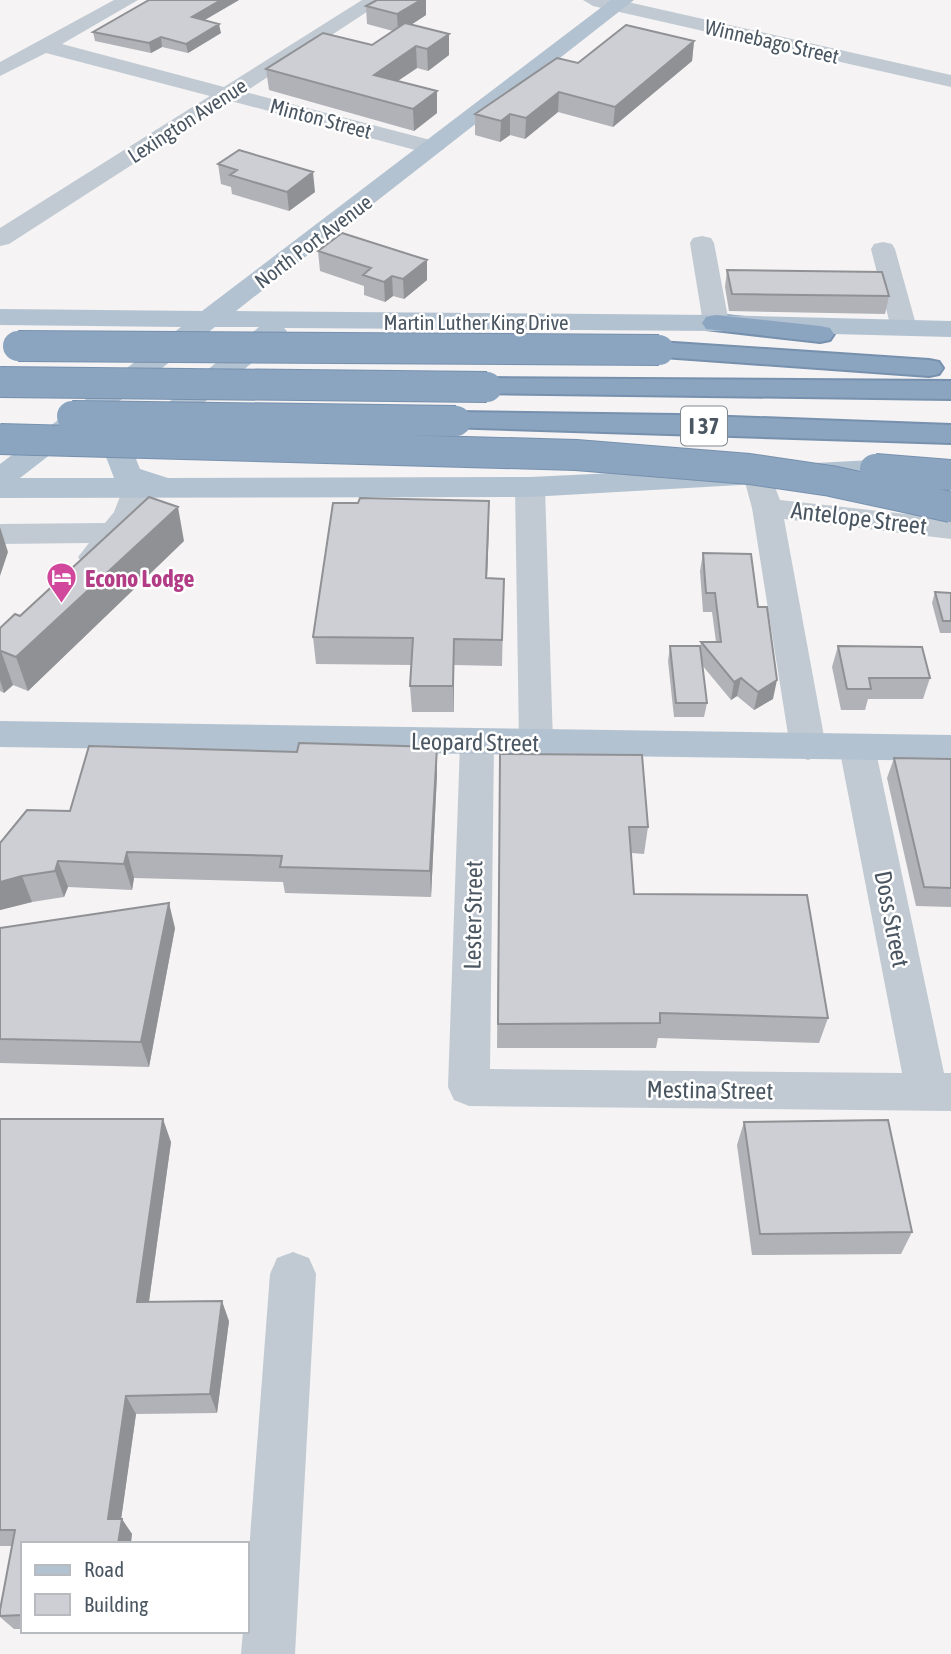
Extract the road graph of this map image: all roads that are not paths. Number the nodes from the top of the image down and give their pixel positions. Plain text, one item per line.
1 (128, 0) edge
2 (375, 0) edge
3 (593, 0) edge
4 (620, 3) edge
5 (44, 46) junction
6 (0, 70) edge
7 (951, 81) edge
8 (229, 93) junction
9 (434, 148) junction
10 (0, 239) edge
11 (702, 243) dead end
12 (883, 249) dead end
13 (0, 317) edge
14 (207, 321) junction
15 (334, 321) junction
16 (716, 323) junction
17 (904, 328) junction
18 (951, 329) edge
19 (6, 346) edge
20 (951, 349) edge
21 (659, 350) junction
22 (951, 371) edge
23 (0, 382) edge
24 (951, 390) edge
25 (0, 414) edge
26 (951, 434) edge
27 (0, 439) edge
28 (576, 455) junction
29 (951, 465) edge
30 (758, 475) junction
31 (951, 475) edge
32 (0, 479) edge
33 (150, 487) junction
34 (530, 487) junction
35 (0, 488) edge
36 (951, 507) edge
37 (767, 508) junction
38 (951, 529) edge
39 (116, 533) junction
40 (3, 546) edge
41 (0, 734) edge
42 (477, 743) junction
43 (536, 743) junction
44 (808, 747) junction
45 (857, 747) junction
46 (951, 748) edge
47 (469, 1087) joint
48 (939, 1092) edge
49 (293, 1274) dead end
50 (268, 1654) edge

1 - 5 street
2 - 8 street, Lexington Avenue
3 - 4 street, Winnebago Street
4 - 7 street, Winnebago Street
4 - 9 main road, North Port Avenue
5 - 6 street
5 - 8 street, Minton Street
8 - 9 street, Minton Street
8 - 10 street, Lexington Avenue
9 - 14 main road, North Port Avenue
11 - 16 street
12 - 17 street
13 - 14 main road, Martin Luther King Drive
14 - 15 main road, Martin Luther King Drive
14 - 32 main road, North Port Avenue
15 - 16 main road, Martin Luther King Drive
15 - 33 main road
16 - 17 main road, Martin Luther King Drive
16 - 20 highway
17 - 18 main road, Martin Luther King Drive
19 - 21 highway, bridge
20 - 21 highway
21 - 22 highway
23 - 24 highway, I 37, bridge
25 - 26 highway, I 37, bridge
27 - 28 highway, bridge
28 - 31 highway, bridge
28 - 36 highway, bridge
29 - 30 main road
30 - 34 main road
30 - 37 street
33 - 34 main road
33 - 35 main road
33 - 39 street
34 - 43 street
37 - 38 street, Antelope Street
37 - 44 street
39 - 40 street
39 - 40 street
41 - 42 main road, Leopard Street
42 - 43 main road, Leopard Street
42 - 47 street, Lester Street
43 - 44 main road, Leopard Street
44 - 45 main road, Leopard Street
45 - 46 main road, Leopard Street
45 - 48 street, Doss Street
47 - 48 street, Mestina Street
49 - 50 street

